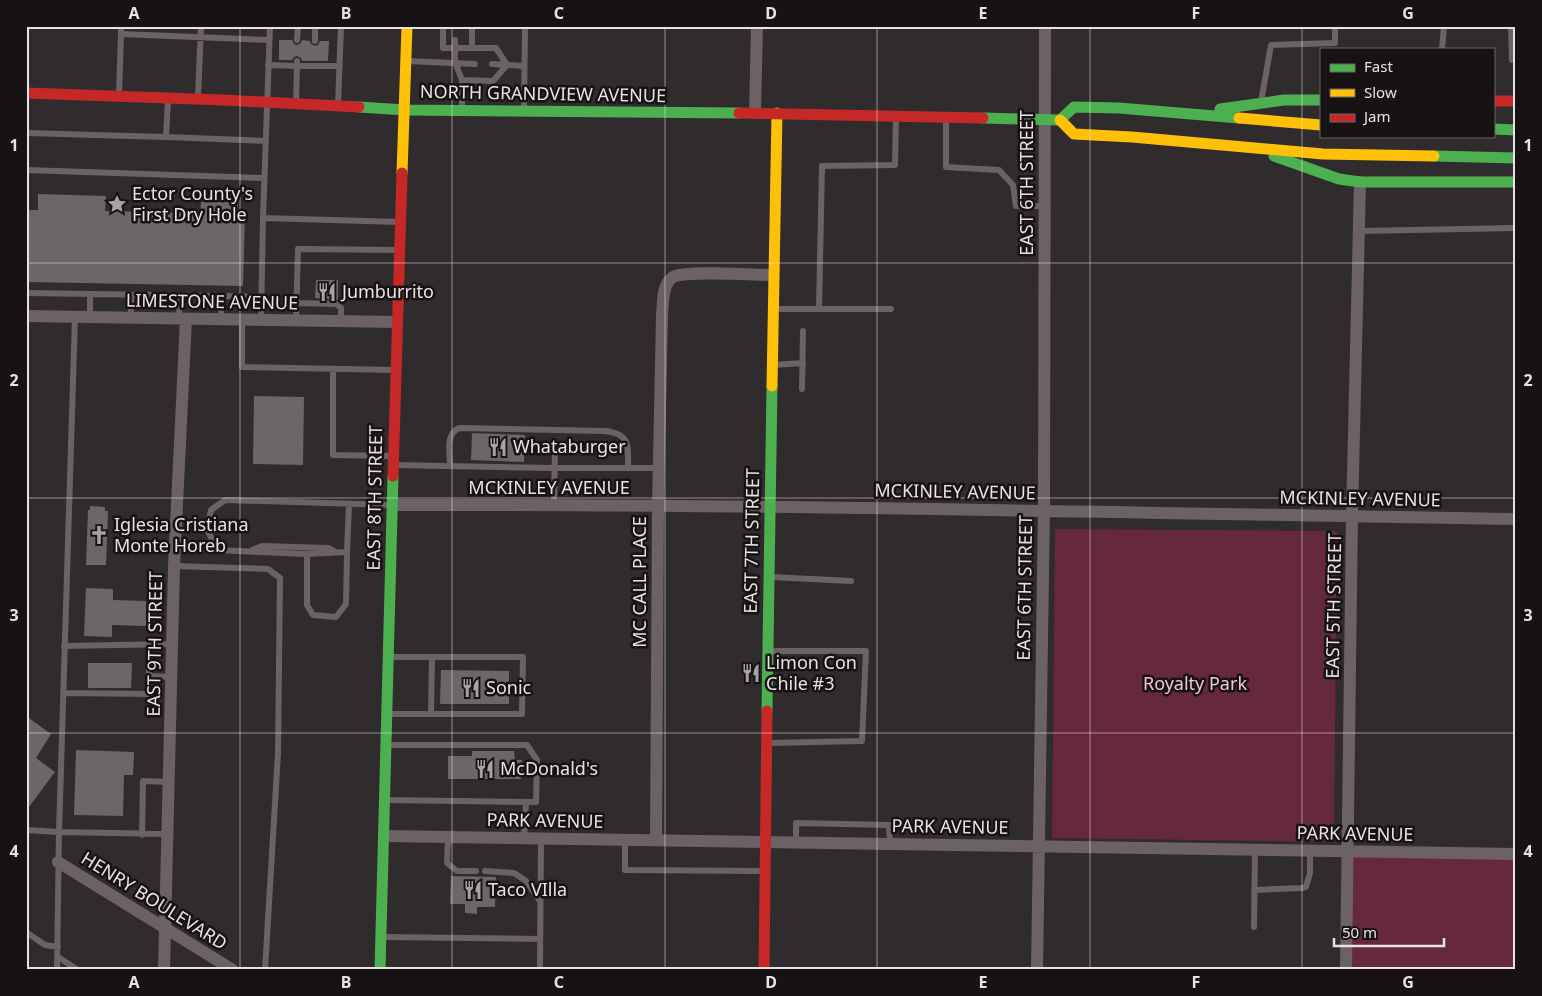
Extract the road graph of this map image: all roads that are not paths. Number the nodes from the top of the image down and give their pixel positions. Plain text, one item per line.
1 (121, 26) edge
2 (201, 26) edge
3 (270, 26) edge
4 (298, 26) edge
5 (315, 26) edge
6 (341, 26) edge
7 (407, 26) edge
8 (443, 26) edge
9 (472, 26) edge
10 (525, 26) edge
11 (756, 26) edge
12 (1045, 26) edge
13 (1335, 26) edge
14 (1444, 26) edge
15 (1511, 26) edge
16 (121, 34) junction
17 (201, 37) junction
18 (269, 40) junction
19 (297, 40) dead end
20 (455, 40) dead end
21 (315, 41) dead end
22 (1335, 46) edge
23 (455, 48) junction
24 (472, 48) junction
25 (1442, 48) edge
26 (1512, 60) dead end
27 (406, 61) junction
28 (455, 62) junction
29 (297, 63) junction
30 (475, 64) dead end
31 (492, 64) dead end
32 (268, 65) junction
33 (340, 66) junction
34 (508, 66) junction
35 (524, 66) junction
36 (462, 80) junction
37 (26, 93) edge
38 (118, 97) junction
39 (168, 98) junction
40 (198, 99) junction
41 (1320, 100) edge
42 (1494, 101) edge
43 (1516, 101) edge
44 (267, 102) junction
45 (1260, 103) junction
46 (296, 104) junction
47 (338, 106) junction
48 (405, 110) junction
49 (462, 110) junction
50 (524, 112) junction
51 (755, 113) junction
52 (777, 113) junction
53 (1186, 114) junction
54 (896, 116) junction
55 (946, 117) junction
56 (1044, 120) junction
57 (1060, 120) junction
58 (1320, 125) edge
59 (1494, 129) edge
60 (1516, 130) edge
61 (26, 132) edge
62 (166, 137) junction
63 (266, 141) junction
64 (1245, 146) junction
65 (1516, 158) edge
66 (26, 170) edge
67 (264, 178) junction
68 (1360, 182) junction
69 (1516, 182) edge
70 (1044, 206) junction
71 (263, 218) junction
72 (402, 222) junction
73 (1516, 228) edge
74 (1359, 231) junction
75 (400, 250) junction
76 (773, 275) junction
77 (26, 293) edge
78 (90, 294) junction
79 (130, 295) junction
80 (180, 296) junction
81 (221, 296) junction
82 (261, 297) junction
83 (296, 303) junction
84 (773, 309) junction
85 (819, 309) junction
86 (891, 309) dead end
87 (26, 316) edge
88 (75, 317) junction
89 (90, 317) junction
90 (131, 318) junction
91 (183, 318) junction
92 (221, 319) junction
93 (242, 320) junction
94 (261, 320) junction
95 (296, 321) junction
96 (341, 321) junction
97 (397, 322) junction
98 (803, 332) dead end
99 (803, 364) junction
100 (772, 365) junction
101 (333, 370) junction
102 (396, 370) junction
103 (802, 389) dead end
104 (555, 444) dead end
105 (393, 460) junction
106 (450, 466) junction
107 (554, 468) junction
108 (628, 468) junction
109 (659, 468) junction
110 (349, 504) junction
111 (393, 505) junction
112 (554, 505) junction
113 (658, 506) junction
114 (770, 507) junction
115 (1044, 510) junction
116 (1352, 516) junction
117 (1516, 519) edge
118 (249, 551) junction
119 (336, 552) junction
120 (347, 552) junction
121 (307, 554) junction
122 (174, 566) junction
123 (770, 577) junction
124 (851, 581) dead end
125 (149, 644) junction
126 (172, 644) junction
127 (64, 646) junction
128 (768, 651) junction
129 (389, 657) junction
130 (432, 657) junction
131 (149, 676) junction
132 (172, 677) junction
133 (63, 693) junction
134 (387, 714) junction
135 (431, 714) junction
136 (767, 743) junction
137 (386, 745) junction
138 (169, 782) junction
139 (385, 800) junction
140 (526, 802) junction
141 (26, 830) edge
142 (59, 832) junction
143 (167, 834) junction
144 (142, 835) junction
145 (384, 836) junction
146 (448, 837) junction
147 (524, 838) junction
148 (541, 838) junction
149 (625, 840) junction
150 (656, 840) junction
151 (766, 842) junction
152 (796, 842) junction
153 (890, 844) junction
154 (1039, 846) junction
155 (1255, 850) junction
156 (1310, 851) junction
157 (1348, 851) junction
158 (1516, 854) edge
159 (58, 862) junction
160 (765, 871) junction
161 (476, 872) dead end
162 (485, 872) dead end
163 (1254, 890) junction
164 (540, 901) junction
165 (1254, 927) dead end
166 (164, 928) junction
167 (26, 932) edge
168 (381, 937) junction
169 (540, 939) junction
170 (58, 947) junction
171 (58, 957) junction
172 (58, 970) edge
173 (78, 970) edge
174 (164, 970) edge
175 (232, 970) edge
176 (265, 970) edge
177 (380, 970) edge
178 (540, 970) edge
179 (764, 970) edge
180 (1038, 970) edge
181 (1346, 970) edge

1 - 16 lane
2 - 17 lane
3 - 18 lane
4 - 19 lane
5 - 21 lane
6 - 33 lane
7 - 27 main road, EAST 8TH STREET
8 - 23 lane
9 - 24 lane
10 - 35 lane
11 - 51 street
12 - 56 street, EAST 6TH STREET
13 - 22 lane
14 - 25 lane
15 - 26 lane
16 - 17 lane
16 - 38 lane
17 - 18 lane
17 - 40 lane
18 - 32 lane
20 - 23 lane
22 - 45 lane
23 - 24 lane
23 - 28 lane
24 - 34 lane
27 - 28 lane
27 - 48 main road, EAST 8TH STREET
28 - 30 lane
28 - 36 lane
29 - 32 lane
29 - 33 lane
29 - 46 lane
31 - 34 lane
32 - 44 lane
33 - 47 lane
34 - 35 lane
34 - 36 lane
35 - 50 lane
36 - 49 lane
37 - 38 main road, NORTH GRANDVIEW AVENUE
38 - 39 main road, NORTH GRANDVIEW AVENUE
39 - 40 main road, NORTH GRANDVIEW AVENUE
39 - 62 lane
40 - 44 main road, NORTH GRANDVIEW AVENUE
41 - 45 main road
42 - 43 main road
44 - 46 main road, NORTH GRANDVIEW AVENUE
44 - 63 lane
45 - 53 main road
46 - 47 main road, NORTH GRANDVIEW AVENUE
47 - 48 main road, NORTH GRANDVIEW AVENUE
48 - 49 main road, NORTH GRANDVIEW AVENUE
48 - 72 main road, EAST 8TH STREET
49 - 50 main road, NORTH GRANDVIEW AVENUE
50 - 51 main road, NORTH GRANDVIEW AVENUE
51 - 52 main road, NORTH GRANDVIEW AVENUE
52 - 54 main road, NORTH GRANDVIEW AVENUE
52 - 76 main road, EAST 7TH STREET
53 - 57 main road
53 - 58 main road
54 - 55 main road, NORTH GRANDVIEW AVENUE
54 - 85 lane
55 - 56 main road, NORTH GRANDVIEW AVENUE
55 - 70 lane
56 - 57 main road, NORTH GRANDVIEW AVENUE
56 - 70 street, EAST 6TH STREET
57 - 64 main road
59 - 60 main road
61 - 62 lane
62 - 63 lane
63 - 67 lane
64 - 65 main road
64 - 68 main road
66 - 67 lane
67 - 71 lane
68 - 69 main road
68 - 74 street, EAST 5TH STREET
70 - 115 street, EAST 6TH STREET
71 - 72 lane
71 - 82 lane
72 - 75 main road, EAST 8TH STREET
73 - 74 lane
74 - 116 street, EAST 5TH STREET
75 - 83 lane
75 - 97 main road, EAST 8TH STREET
76 - 84 main road, EAST 7TH STREET
76 - 109 street, MC CALL PLACE
77 - 78 lane
78 - 79 lane
78 - 89 lane
79 - 80 lane
79 - 90 lane
80 - 81 lane
80 - 91 lane
81 - 82 lane
81 - 92 lane
82 - 94 lane
83 - 95 lane
83 - 96 lane
84 - 85 lane
84 - 100 main road, EAST 7TH STREET
85 - 86 lane
87 - 88 street, LIMESTONE AVENUE
88 - 89 street, LIMESTONE AVENUE
88 - 127 lane
89 - 90 street, LIMESTONE AVENUE
90 - 91 street, LIMESTONE AVENUE
91 - 92 street, LIMESTONE AVENUE
91 - 122 street, EAST 9TH STREET
92 - 93 street, LIMESTONE AVENUE
93 - 94 street, LIMESTONE AVENUE
93 - 101 lane
94 - 95 street, LIMESTONE AVENUE
95 - 96 street, LIMESTONE AVENUE
96 - 97 street, LIMESTONE AVENUE
97 - 102 main road, EAST 8TH STREET
98 - 99 lane
99 - 100 lane
99 - 103 lane
100 - 114 main road, EAST 7TH STREET
101 - 102 lane
101 - 105 lane
102 - 105 main road, EAST 8TH STREET
104 - 107 lane
105 - 106 lane
105 - 111 main road, EAST 8TH STREET
106 - 107 lane
106 - 108 lane
107 - 108 lane
107 - 112 lane
108 - 109 lane
109 - 113 street, MC CALL PLACE
110 - 111 lane
110 - 118 lane
110 - 120 lane
111 - 112 street, MCKINLEY AVENUE
111 - 129 main road, EAST 8TH STREET
112 - 113 street, MCKINLEY AVENUE
113 - 114 street, MCKINLEY AVENUE
113 - 150 street, MC CALL PLACE
114 - 115 street, MCKINLEY AVENUE
114 - 123 main road, EAST 7TH STREET
115 - 116 street, MCKINLEY AVENUE
115 - 154 street, EAST 6TH STREET
116 - 117 street, MCKINLEY AVENUE
116 - 157 street, EAST 5TH STREET
118 - 119 lane
118 - 121 lane
119 - 120 lane
119 - 121 lane
120 - 121 lane
122 - 126 street, EAST 9TH STREET
122 - 176 lane
123 - 124 lane
123 - 128 main road, EAST 7TH STREET
125 - 126 lane
125 - 127 lane
125 - 131 lane
126 - 132 street, EAST 9TH STREET
127 - 133 lane
128 - 136 main road, EAST 7TH STREET
128 - 136 lane
129 - 130 lane
129 - 134 main road, EAST 8TH STREET
130 - 135 lane
130 - 135 lane
131 - 132 lane
131 - 133 lane
132 - 138 street, EAST 9TH STREET
133 - 142 lane
134 - 135 lane
134 - 137 main road, EAST 8TH STREET
136 - 151 main road, EAST 7TH STREET
137 - 139 main road, EAST 8TH STREET
137 - 140 lane
138 - 143 street, EAST 9TH STREET
138 - 144 lane
139 - 140 lane
139 - 145 main road, EAST 8TH STREET
140 - 147 lane
141 - 142 lane
142 - 144 lane
142 - 159 lane
143 - 144 lane
143 - 166 street, EAST 9TH STREET
145 - 146 street, PARK AVENUE
145 - 168 main road, EAST 8TH STREET
146 - 147 street, PARK AVENUE
146 - 161 lane
147 - 148 street, PARK AVENUE
148 - 149 street, PARK AVENUE
148 - 164 lane
149 - 150 street, PARK AVENUE
149 - 160 lane
150 - 151 street, PARK AVENUE
151 - 152 street, PARK AVENUE
151 - 160 main road, EAST 7TH STREET
152 - 153 street, PARK AVENUE
152 - 153 lane
153 - 154 street, PARK AVENUE
154 - 155 street, PARK AVENUE
154 - 180 street, EAST 6TH STREET
155 - 156 street, PARK AVENUE
155 - 163 lane
156 - 157 street, PARK AVENUE
156 - 163 lane
157 - 158 street, PARK AVENUE
157 - 181 street, EAST 5TH STREET
159 - 166 street, HENRY BOULEVARD
159 - 170 lane
160 - 179 main road, EAST 7TH STREET
162 - 164 lane
163 - 165 lane
164 - 169 lane
166 - 174 street, EAST 9TH STREET
166 - 175 street, HENRY BOULEVARD
167 - 170 lane
168 - 169 lane
168 - 177 main road, EAST 8TH STREET
169 - 178 lane
170 - 171 lane
171 - 172 lane
171 - 173 lane

